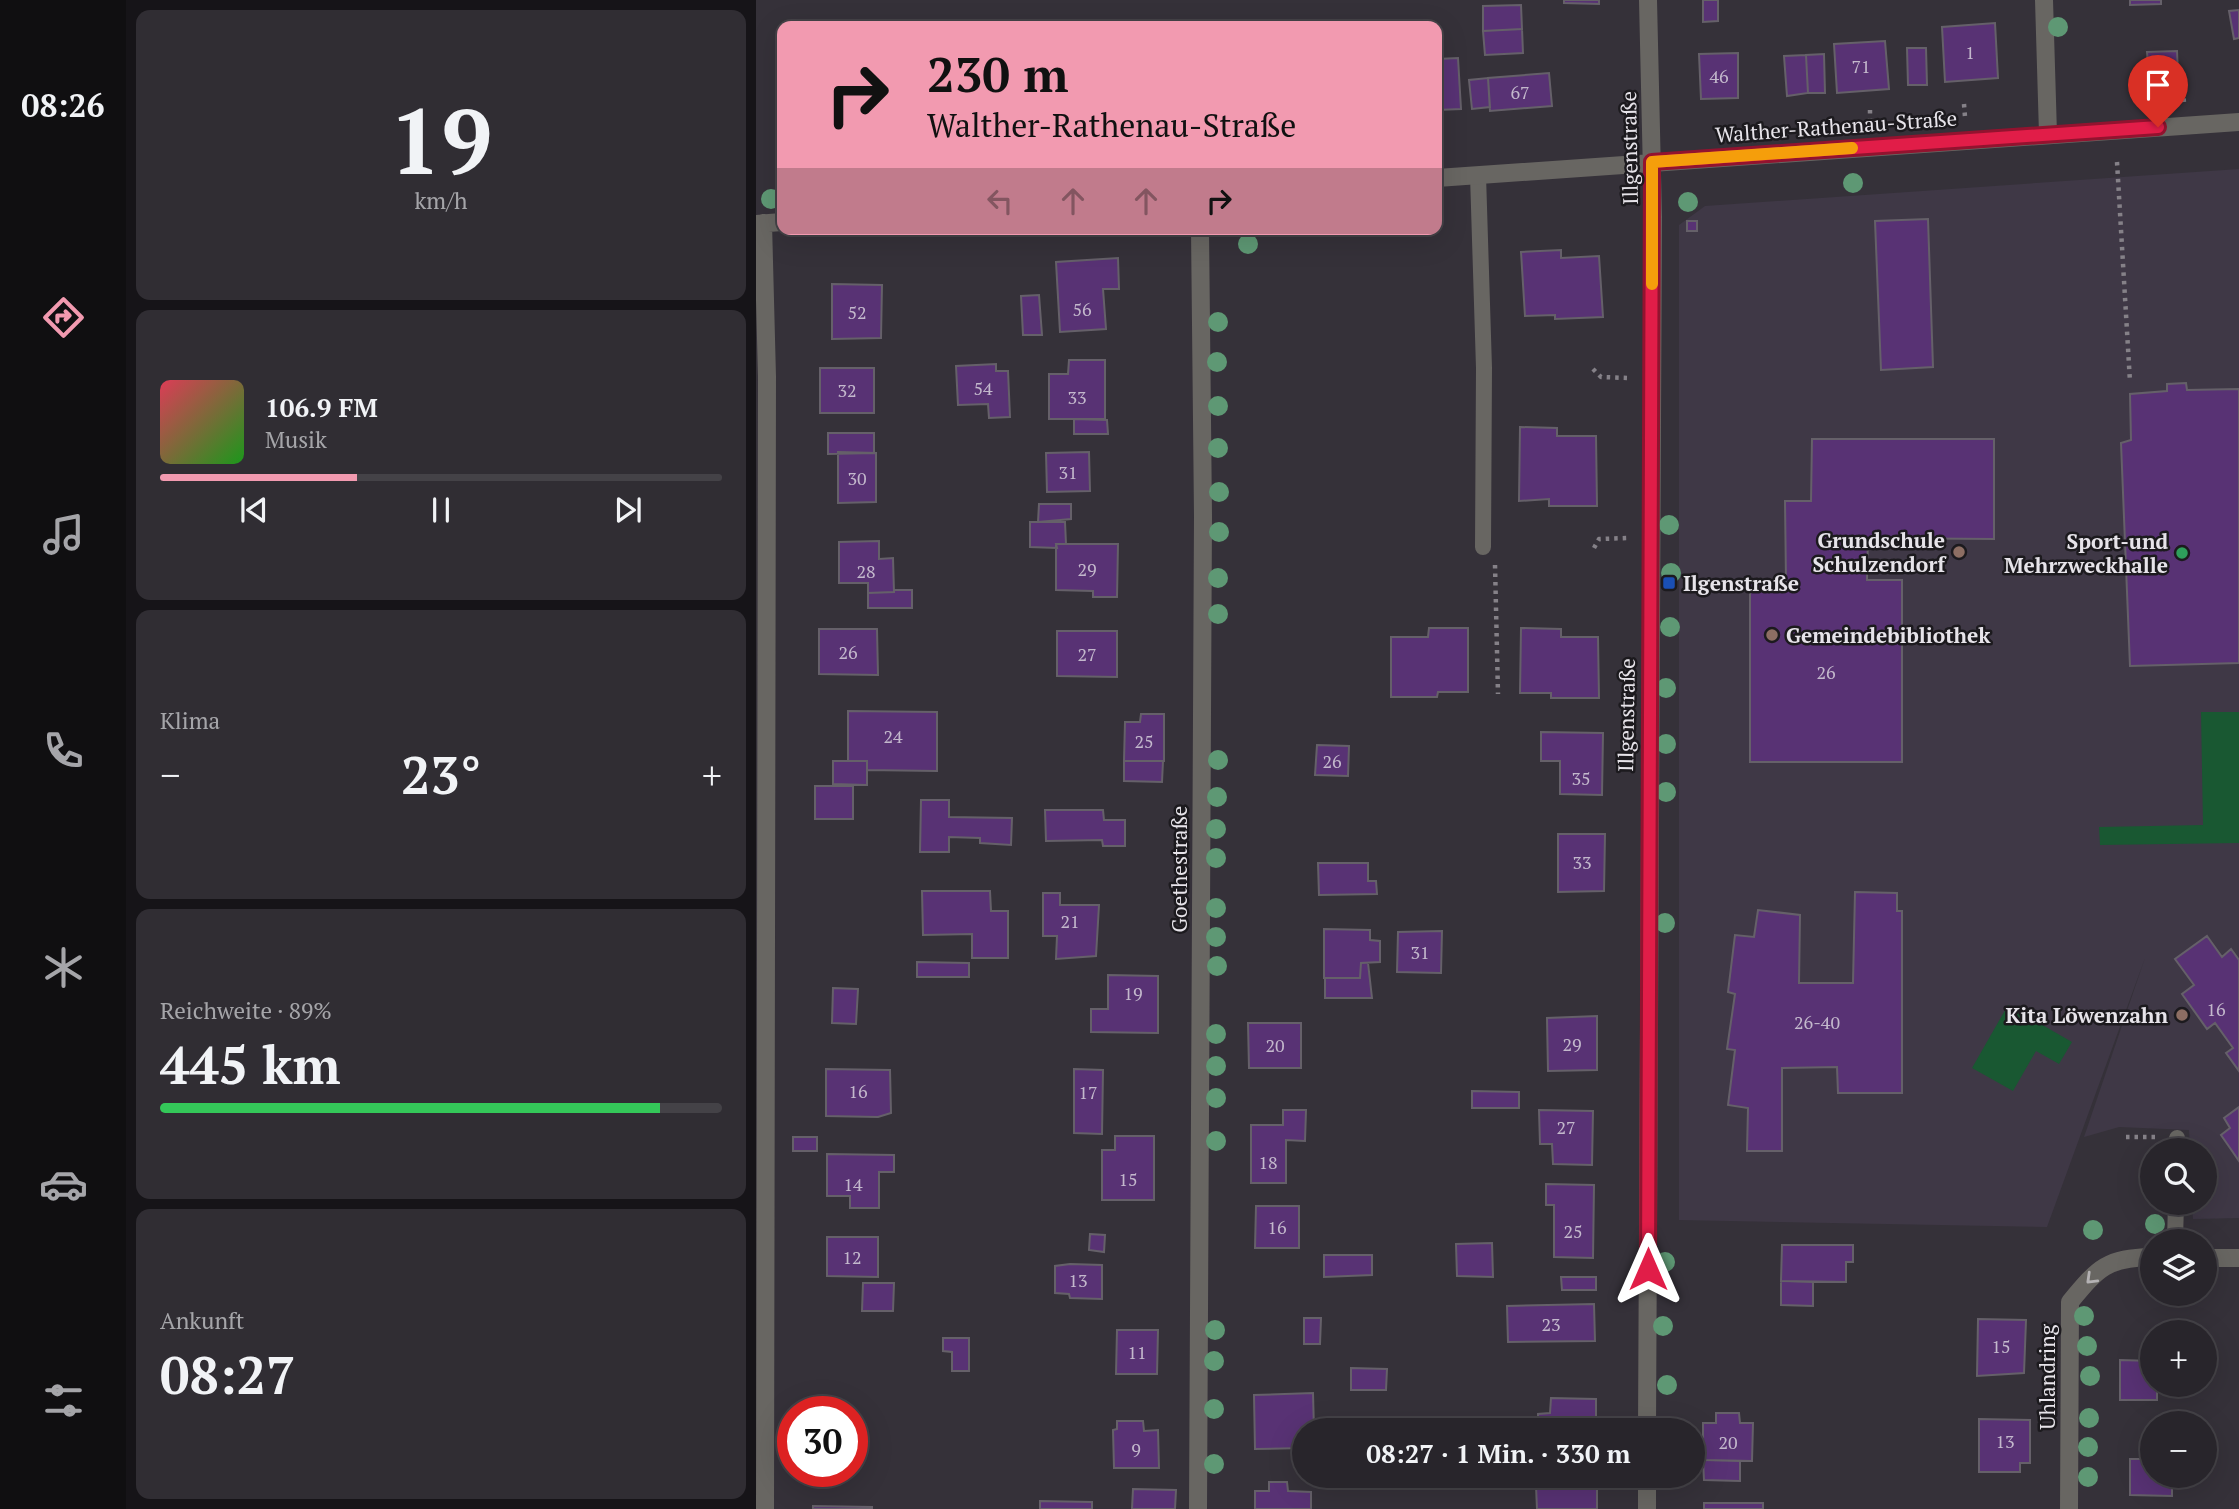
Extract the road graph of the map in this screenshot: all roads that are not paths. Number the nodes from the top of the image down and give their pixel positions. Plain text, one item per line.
1 (1648, 0) edge
2 (2044, 0) edge
3 (2239, 122) edge
4 (2048, 134) junction
5 (1652, 162) junction
6 (1478, 175) junction
7 (1442, 178) edge
8 (760, 223) edge
9 (1200, 235) edge
10 (1483, 547) dead end
11 (2140, 1257) edge
12 (2217, 1258) edge
13 (2239, 1258) edge
14 (1647, 1418) edge
15 (1647, 1488) edge
16 (765, 1509) edge
17 (1198, 1509) edge
18 (1647, 1509) edge
19 (2069, 1509) edge

1 - 5 street, Illgenstraße
2 - 4 street
3 - 4 street, Walther-Rathenau-Straße
4 - 5 street, Walther-Rathenau-Straße
5 - 6 street, Walther-Rathenau-Straße
5 - 14 street, Illgenstraße
6 - 7 street, Walther-Rathenau-Straße
6 - 10 lane
8 - 16 street
9 - 17 street, Goethestraße
11 -> 19 street, Uhlandring
12 - 13 street
15 - 18 street

